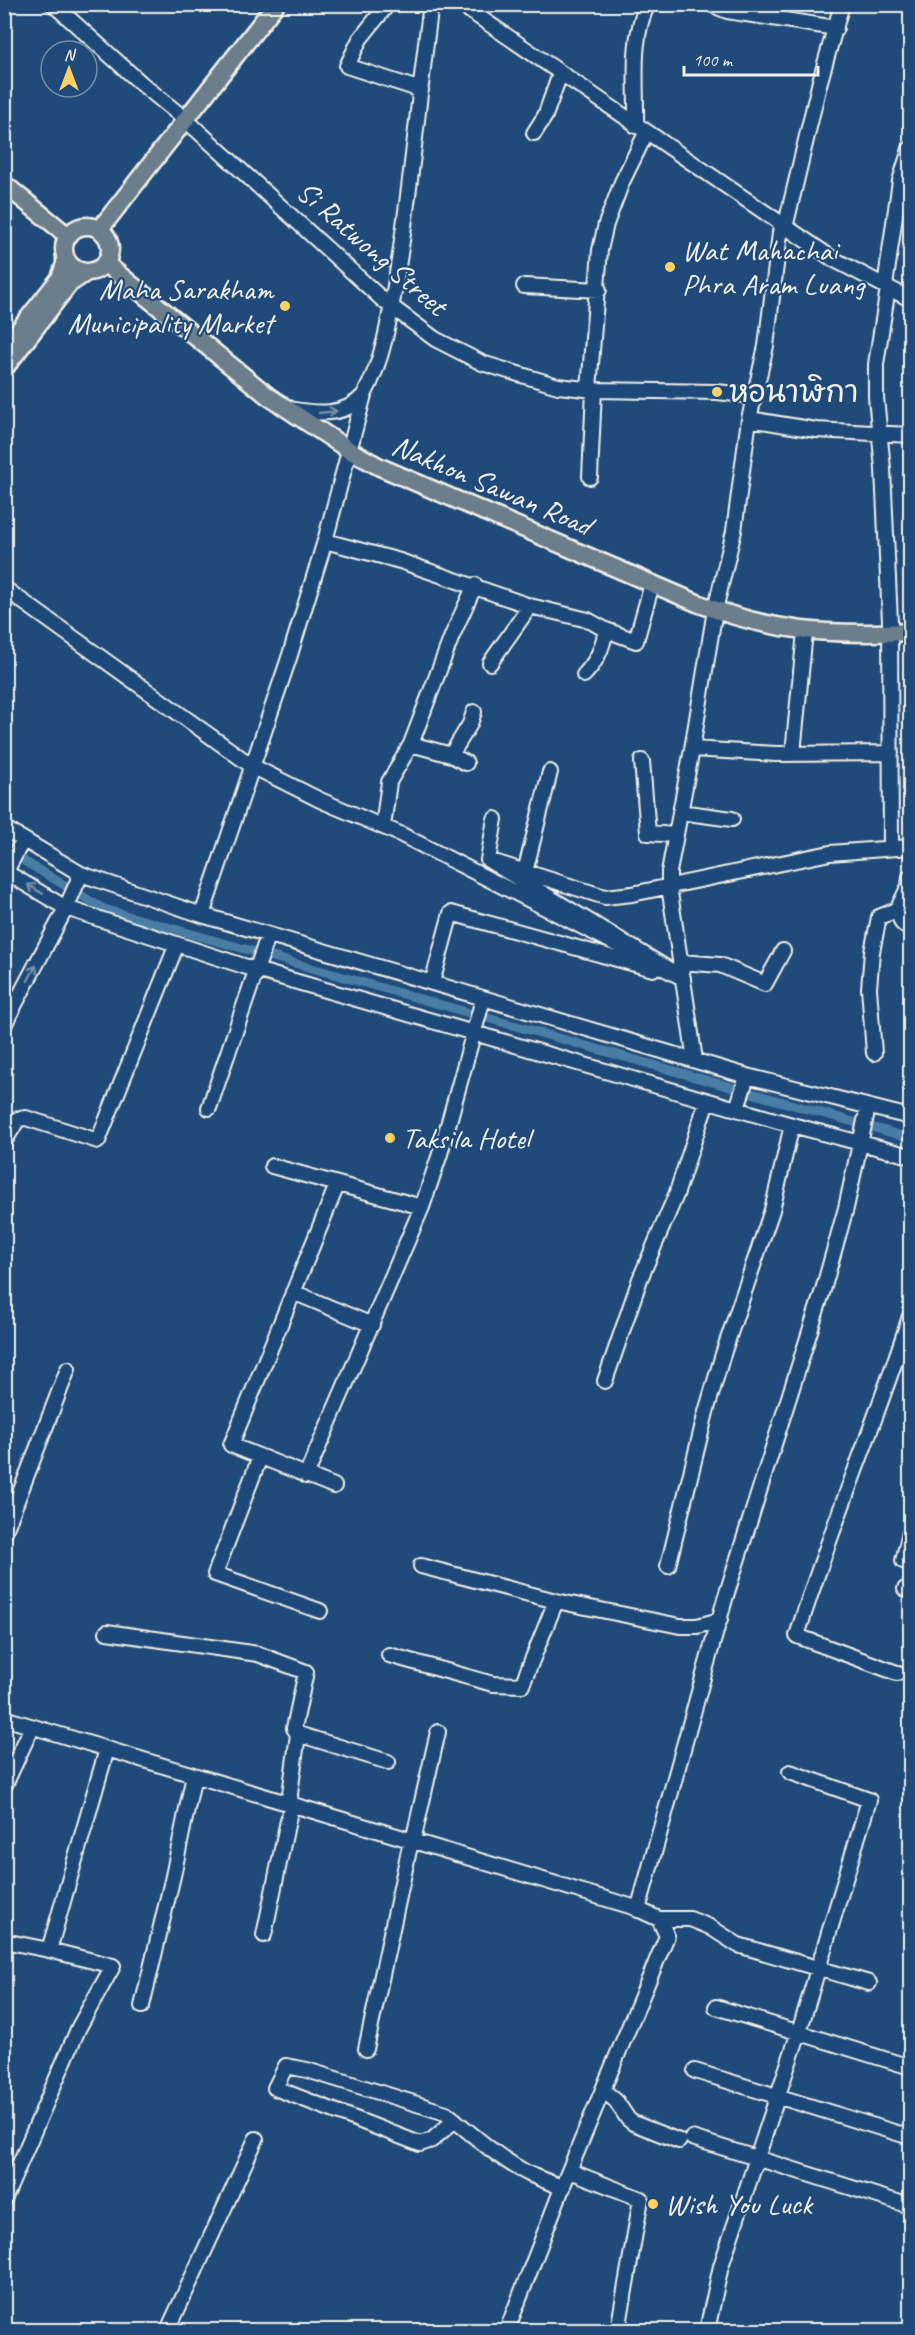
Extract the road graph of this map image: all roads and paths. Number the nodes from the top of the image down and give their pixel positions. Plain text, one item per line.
1 (53, 4) edge
2 (276, 4) edge
3 (388, 4) edge
4 (431, 4) edge
5 (460, 4) edge
6 (710, 4) edge
7 (842, 4) edge
8 (647, 5) edge
9 (836, 28) junction
10 (560, 74) junction
11 (421, 90) junction
12 (186, 120) junction
13 (641, 129) junction
14 (534, 133) dead end
15 (910, 149) edge
16 (4, 184) edge
17 (783, 227) junction
18 (99, 230) junction
19 (68, 236) junction
20 (65, 256) junction
21 (105, 263) junction
22 (87, 272) junction
23 (524, 286) dead end
24 (886, 287) junction
25 (598, 290) junction
26 (910, 299) edge
27 (392, 306) junction
28 (4, 349) edge
29 (4, 369) edge
30 (591, 389) junction
31 (364, 395) junction
32 (754, 396) junction
33 (287, 409) junction
34 (749, 419) junction
35 (880, 434) junction
36 (910, 435) edge
37 (349, 450) junction
38 (590, 477) dead end
39 (325, 541) junction
40 (652, 584) junction
41 (475, 585) junction
42 (4, 588) edge
43 (530, 606) junction
44 (715, 610) junction
45 (606, 630) junction
46 (805, 632) junction
47 (910, 632) edge
48 (890, 633) junction
49 (490, 663) dead end
50 (584, 675) dead end
51 (474, 712) dead end
52 (411, 744) junction
53 (692, 750) junction
54 (793, 753) junction
55 (891, 753) junction
56 (451, 755) junction
57 (642, 761) dead end
58 (466, 763) dead end
59 (252, 766) junction
60 (550, 772) dead end
61 (680, 812) junction
62 (495, 819) dead end
63 (732, 819) dead end
64 (383, 827) junction
65 (4, 828) edge
66 (676, 835) junction
67 (23, 840) junction
68 (891, 847) junction
69 (910, 847) edge
70 (488, 860) junction
71 (525, 872) junction
72 (5, 873) edge
73 (81, 874) junction
74 (910, 877) edge
75 (669, 886) junction
76 (66, 908) junction
77 (897, 910) junction
78 (202, 915) junction
79 (910, 930) edge
80 (268, 936) junction
81 (177, 944) junction
82 (783, 951) dead end
83 (681, 962) junction
84 (256, 970) junction
85 (683, 978) junction
86 (432, 983) junction
87 (483, 999) junction
88 (4, 1025) edge
89 (473, 1033) junction
90 (874, 1053) dead end
91 (695, 1060) junction
92 (747, 1077) junction
93 (707, 1101) junction
94 (868, 1107) junction
95 (209, 1108) dead end
96 (737, 1109) junction
97 (910, 1117) edge
98 (792, 1125) junction
99 (5, 1138) edge
100 (860, 1143) junction
101 (910, 1156) edge
102 (272, 1166) dead end
103 (337, 1185) junction
104 (422, 1207) junction
105 (293, 1292) junction
106 (910, 1316) edge
107 (372, 1325) junction
108 (905, 1349) edge
109 (68, 1369) dead end
110 (605, 1381) dead end
111 (260, 1457) junction
112 (306, 1476) junction
113 (334, 1486) dead end
114 (910, 1532) edge
115 (4, 1534) edge
116 (903, 1560) dead end
117 (421, 1566) dead end
118 (668, 1566) dead end
119 (556, 1601) junction
120 (320, 1611) dead end
121 (720, 1620) junction
122 (107, 1632) dead end
123 (389, 1655) dead end
124 (897, 1673) dead end
125 (4, 1718) edge
126 (32, 1727) junction
127 (438, 1732) dead end
128 (298, 1734) junction
129 (107, 1749) junction
130 (388, 1762) dead end
131 (790, 1772) dead end
132 (194, 1775) junction
133 (4, 1787) edge
134 (291, 1806) junction
135 (412, 1841) junction
136 (638, 1910) junction
137 (659, 1919) junction
138 (264, 1935) dead end
139 (4, 1941) edge
140 (49, 1950) junction
141 (818, 1967) junction
142 (869, 1983) dead end
143 (142, 2006) dead end
144 (716, 2007) dead end
145 (799, 2032) junction
146 (366, 2049) dead end
147 (910, 2067) edge
148 (695, 2071) dead end
149 (603, 2090) junction
150 (777, 2094) junction
151 (455, 2120) junction
152 (910, 2137) edge
153 (255, 2139) dead end
154 (756, 2159) junction
155 (570, 2171) junction
156 (563, 2188) junction
157 (4, 2200) edge
158 (910, 2206) edge
159 (168, 2331) edge
160 (507, 2331) edge
161 (618, 2331) edge
162 (707, 2331) edge

1 - 12 street, Si Ratwong Street
2 - 12 main road
3 - 11 street
4 - 11 street
5 - 10 street
6 - 9 street
7 - 9 street
8 - 13 street
9 - 17 street
10 - 13 street
10 - 14 street
11 - 27 street
12 - 18 main road
12 - 27 street, Si Ratwong Street
13 - 17 street
13 - 25 street
15 - 24 street
16 - 19 main road
17 - 24 street
17 - 32 street
18 - 19 main road
18 - 21 main road
19 - 20 main road
20 - 22 main road
20 - 28 main road
21 - 22 main road
21 - 33 main road, Nakhon Sawan Road
22 - 29 main road
23 - 25 street
24 - 26 street
24 - 35 street
25 - 30 street
27 - 30 street, Si Ratwong Street
27 - 31 street
30 - 32 street, Si Ratwong Street
30 - 38 street
33 -> 31 street
31 - 37 street
32 - 34 street
33 - 37 main road, Nakhon Sawan Road
34 - 35 street
34 - 44 street
35 - 36 street
35 - 48 street
37 - 39 street
37 - 40 main road, Nakhon Sawan Road
39 - 41 street
39 - 59 street
40 - 44 main road, Nakhon Sawan Road
40 - 45 street
41 - 43 street
41 - 52 street
42 - 59 street
43 - 45 street
43 - 49 street
44 - 46 main road, Nakhon Sawan Road
44 - 53 street
45 - 50 street
46 - 48 main road, Nakhon Sawan Road
46 - 54 street
47 - 48 main road, Nakhon Sawan Road
48 - 55 street
51 - 56 street
52 - 56 street
52 - 64 street
53 - 54 street
53 - 61 street
54 - 55 street
55 - 68 street
56 - 58 street
57 - 66 street
59 - 64 street
59 - 78 street
60 - 71 street
61 - 63 street
61 - 66 street
62 - 70 street
64 - 85 street
65 - 67 street
66 - 75 street
67 - 72 street
67 - 73 street
68 - 69 street
68 - 75 street
70 - 71 street
70 - 85 street
71 - 75 street
76 -> 72 street
73 - 76 street
73 - 78 street
74 - 77 street
75 - 83 street
76 - 81 street
88 -> 76 street
77 - 79 street
77 - 90 street
78 - 80 street
80 - 84 street
80 - 86 street
81 - 84 street
81 - 99 street
82 - 83 street
83 - 85 street
84 - 89 street
84 - 95 street
85 - 86 street
85 - 91 street
86 - 87 street
87 - 89 street
87 - 91 street
89 - 93 street
89 - 104 street
91 - 92 street
92 - 94 street
92 - 96 street
93 - 96 street
93 - 110 street
94 - 97 street
94 - 100 street
96 - 98 street
98 - 100 street
98 - 118 street
100 - 101 street
100 - 121 street
102 - 103 street
103 - 104 street
103 - 105 street
104 - 107 street
105 - 107 street
105 - 111 street
106 - 108 street
107 - 112 street
108 - 124 street
109 - 115 street
111 - 112 street
111 - 120 street
112 - 113 street
114 - 116 street
117 - 119 street
119 - 121 street
119 - 123 street
121 - 136 street
122 - 128 street
125 - 126 street
126 - 129 street
126 - 133 street
127 - 135 street
128 - 130 street
128 - 134 street
129 - 132 street
129 - 140 street
131 - 141 street
132 - 134 street
132 - 143 street
134 - 135 street
134 - 138 street
135 - 136 street
135 - 146 street
136 - 137 street
137 - 141 street
137 - 149 street
139 - 140 street
140 - 157 street
141 - 142 street
141 - 145 street
144 - 145 street
145 - 147 street
145 - 150 street
148 - 150 street
149 - 154 street
149 - 155 street
150 - 152 street
150 - 154 street
151 - 151 street
151 - 156 street
153 - 159 street
154 - 158 street
154 - 162 street
155 - 156 street
155 - 161 street
156 - 160 street

